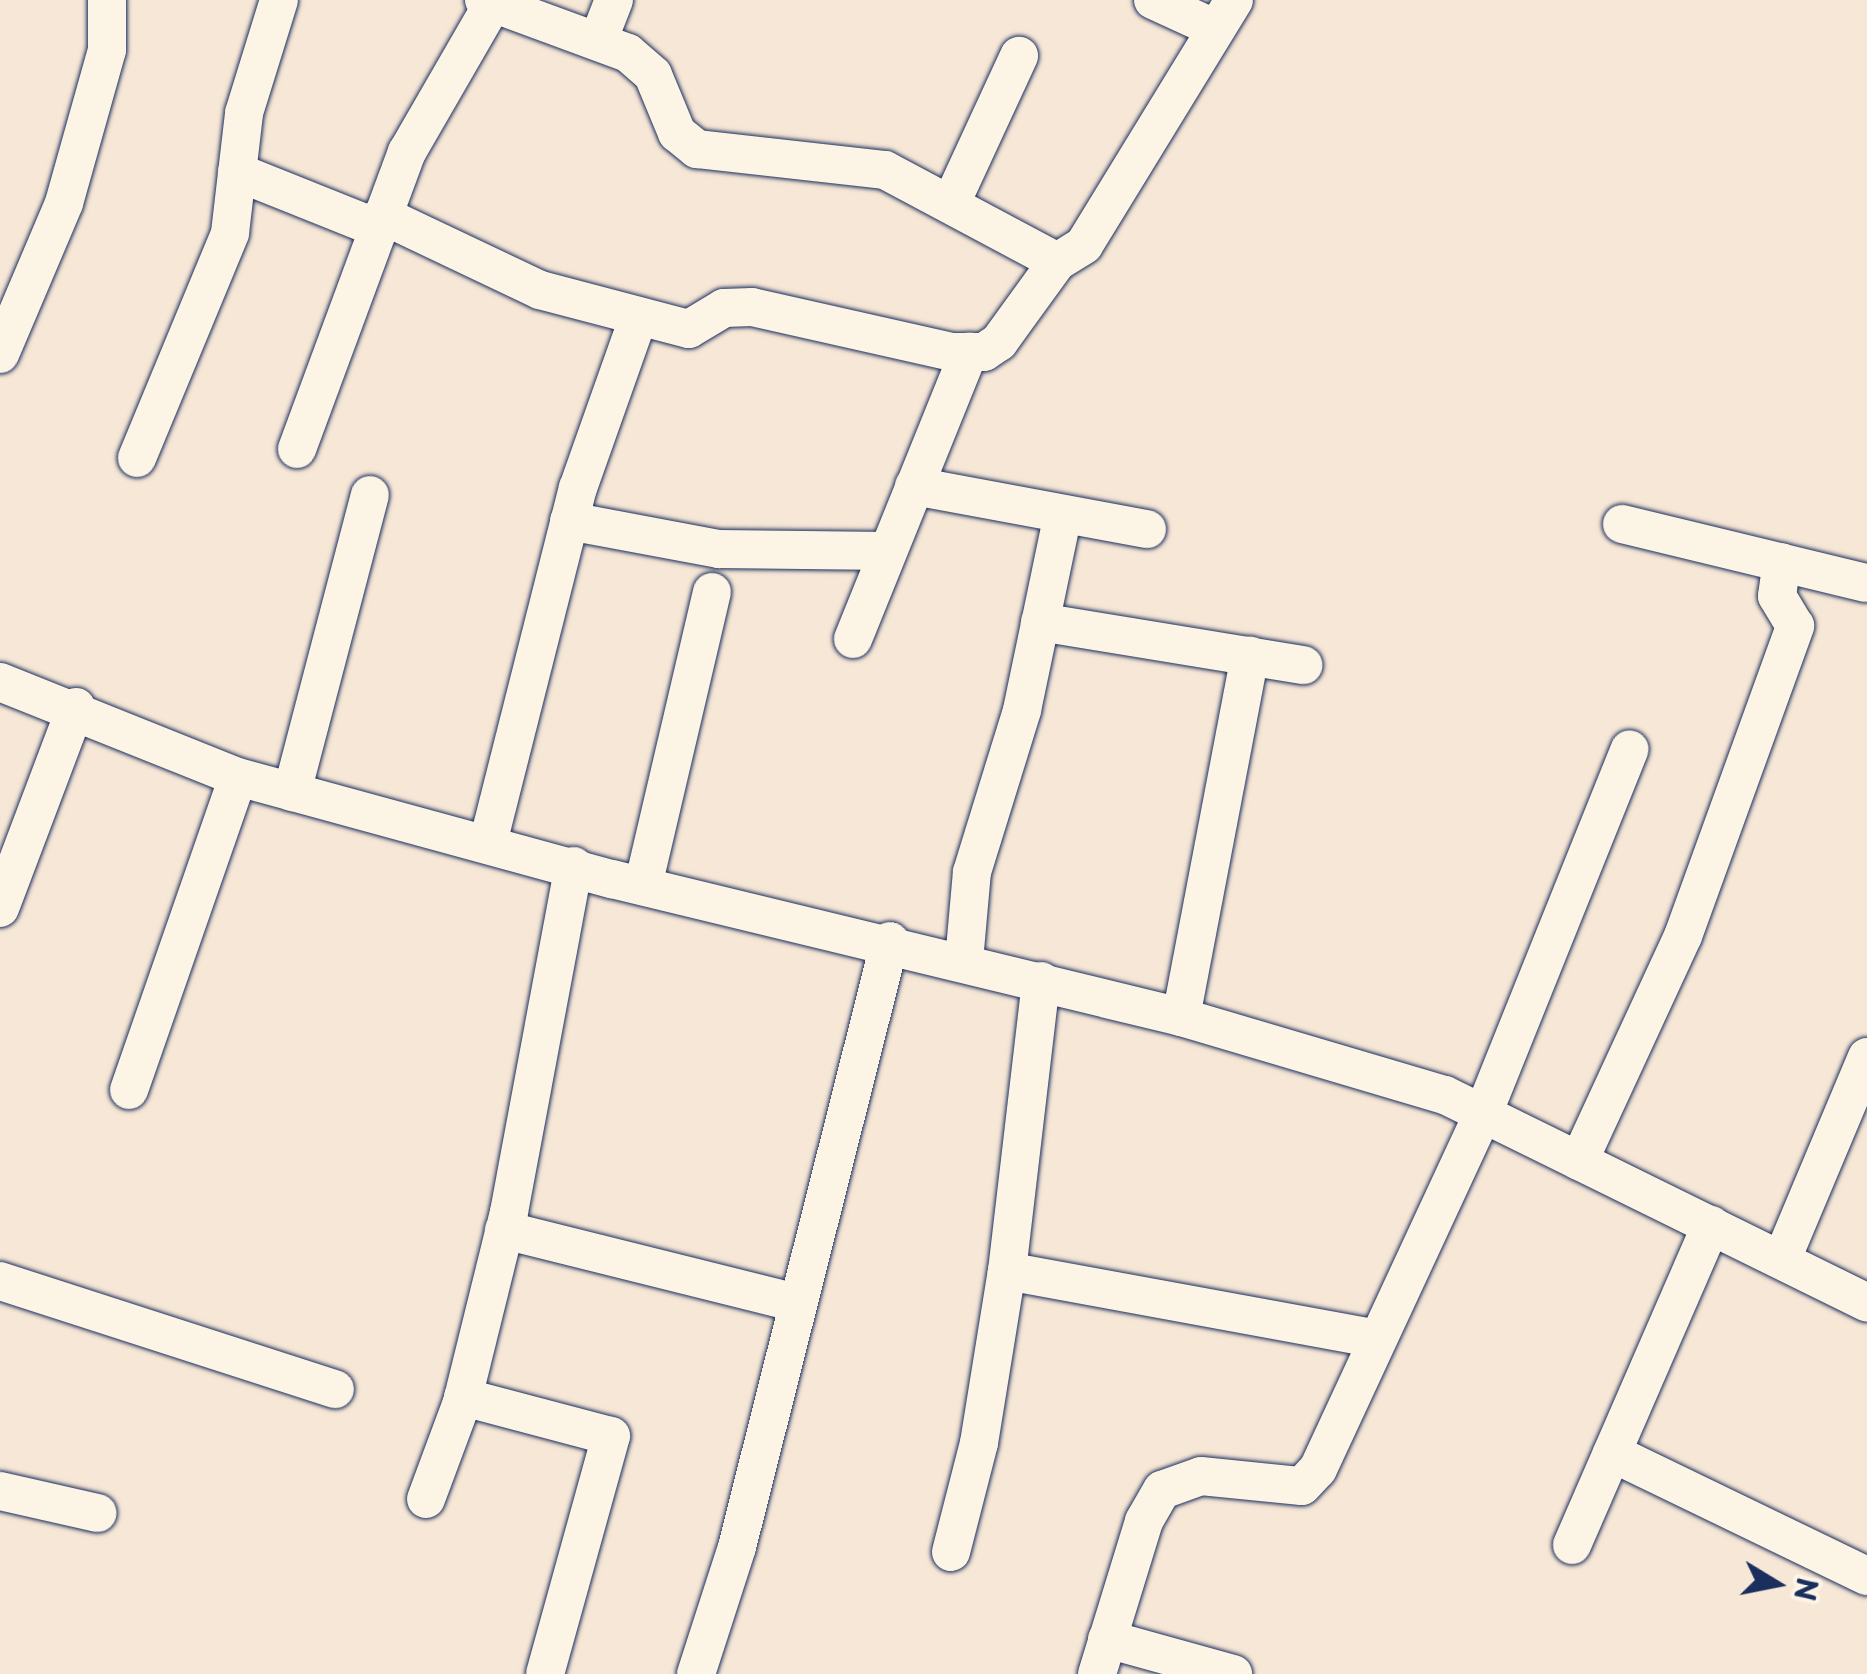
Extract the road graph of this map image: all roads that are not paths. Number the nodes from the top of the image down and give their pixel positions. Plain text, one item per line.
1 (107, 0) edge
2 (278, 0) edge
3 (614, 0) edge
4 (1152, 0) edge
5 (489, 2) edge
6 (1225, 14) edge
7 (598, 42) junction
8 (1019, 56) dead end
9 (236, 172) junction
10 (952, 201) junction
11 (379, 222) junction
12 (1056, 262) junction
13 (639, 316) junction
14 (969, 352) junction
15 (0, 354) edge
16 (298, 450) dead end
17 (138, 458) dead end
18 (914, 486) junction
19 (370, 495) dead end
20 (1062, 518) junction
21 (570, 521) junction
22 (1622, 524) dead end
23 (1146, 529) dead end
24 (888, 551) junction
25 (1782, 562) junction
26 (1866, 582) edge
27 (712, 592) dead end
28 (1040, 622) junction
29 (852, 638) dead end
30 (1250, 656) junction
31 (1304, 665) dead end
32 (0, 682) edge
33 (76, 707) junction
34 (1630, 749) dead end
35 (238, 777) junction
36 (292, 792) junction
37 (489, 840) junction
38 (574, 866) junction
39 (643, 886) junction
40 (0, 908) edge
41 (890, 941) junction
42 (964, 960) junction
43 (1041, 980) junction
44 (1181, 1017) junction
45 (1867, 1058) edge
46 (129, 1090) dead end
47 (1483, 1114) junction
48 (1579, 1161) junction
49 (1711, 1224) junction
50 (504, 1230) junction
51 (1782, 1259) junction
52 (1007, 1271) junction
53 (0, 1280) edge
54 (1867, 1302) edge
55 (796, 1304) junction
56 (1377, 1340) junction
57 (335, 1389) dead end
58 (463, 1398) junction
59 (1612, 1453) junction
60 (0, 1491) edge
61 (426, 1499) dead end
62 (98, 1513) dead end
63 (1572, 1545) dead end
64 (951, 1552) dead end
65 (1867, 1576) edge
66 (1102, 1656) edge
67 (545, 1674) edge
68 (696, 1674) edge
69 (1234, 1674) edge

1 - 15 street
2 - 9 street
3 - 7 street
4 - 6 street
5 - 7 street
5 - 11 street
6 - 12 street
7 - 10 street
8 - 10 street
9 - 11 street
9 - 17 street
10 - 12 street
11 - 13 street
11 - 16 street
12 - 14 street
13 - 14 street
13 - 21 street
14 - 18 street
18 - 20 street
18 - 24 street
19 - 36 street
20 - 23 street
20 - 28 street
21 - 24 street
21 - 37 street
22 - 25 street
24 - 29 street
25 - 26 street
25 - 48 street
27 - 39 street
28 - 30 street
28 - 42 street
30 - 31 street
30 - 44 street
32 - 33 street
33 - 35 street
33 - 40 street
34 - 47 street
35 - 36 street
35 - 46 street
36 - 37 street
37 - 38 street
38 - 39 street
38 - 50 street
39 - 41 street
41 - 42 street
41 - 55 street
42 - 43 street
43 - 44 street
43 - 52 street
44 - 47 street
45 - 51 street
47 - 48 street
47 - 56 street
48 - 49 street
49 - 51 street
49 - 59 street
50 - 55 street
50 - 58 street
51 - 54 street
52 - 56 street
52 - 64 street
53 - 57 street
55 - 68 street
56 - 66 street
58 - 61 street
58 - 67 street
59 - 63 street
59 - 65 street
60 - 62 street
66 - 69 street

